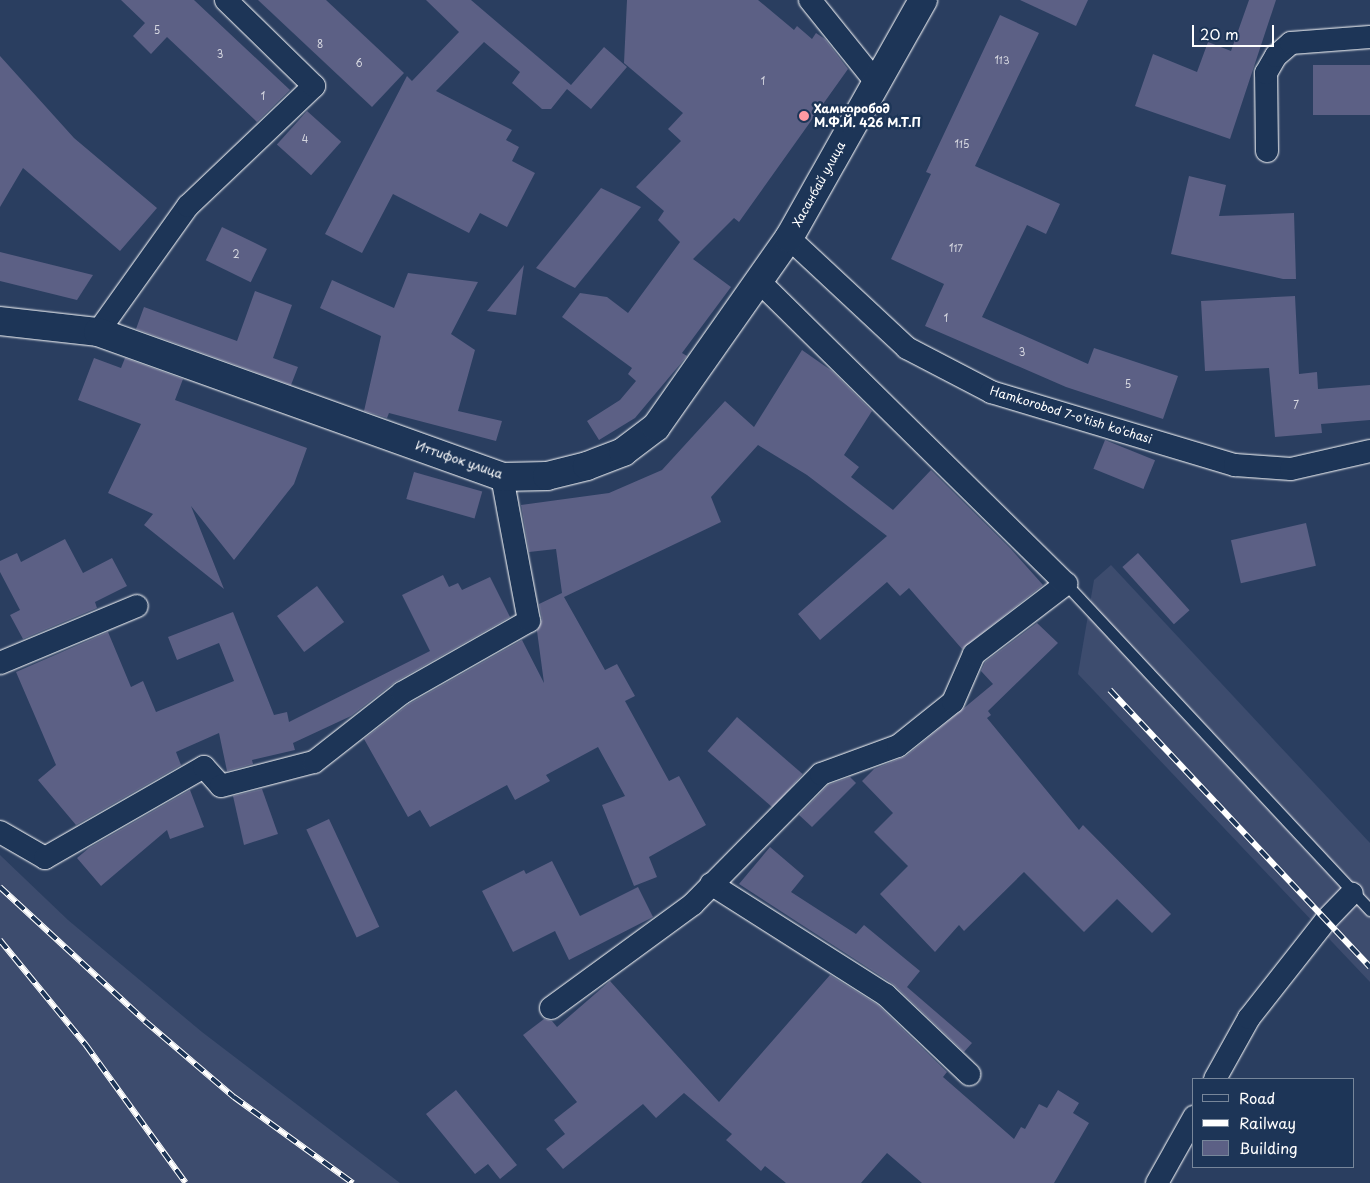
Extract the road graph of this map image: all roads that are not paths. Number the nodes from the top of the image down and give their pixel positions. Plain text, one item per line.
1 (226, 0) edge
2 (810, 0) edge
3 (923, 0) edge
4 (1370, 37) edge
5 (876, 82) junction
6 (1267, 151) dead end
7 (789, 238) junction
8 (760, 282) junction
9 (0, 321) edge
10 (98, 332) junction
11 (1370, 451) edge
12 (502, 476) junction
13 (1066, 584) junction
14 (137, 606) dead end
15 (0, 663) edge
16 (0, 832) edge
17 (711, 884) junction
18 (1352, 893) junction
19 (1370, 910) edge
20 (551, 1008) dead end
21 (969, 1074) dead end
22 (1216, 1078) edge
23 (1192, 1121) edge
24 (1157, 1183) edge

1 - 10 street
2 - 5 street
3 - 5 street, Хасанбай улица
4 - 6 street
5 - 7 street, Хасанбай улица
7 - 8 street, Иттифок улица
7 - 11 street, Hamkorobod 7-o'tish ko'chasi
8 - 12 street, Иттифок улица
8 - 13 street
9 - 10 street, Иттифок улица
10 - 12 street, Иттифок улица
12 - 16 street
13 - 17 street
13 - 18 lane
14 - 15 street
17 - 20 street
17 - 21 street
18 - 19 lane
18 - 22 street
23 - 24 street

